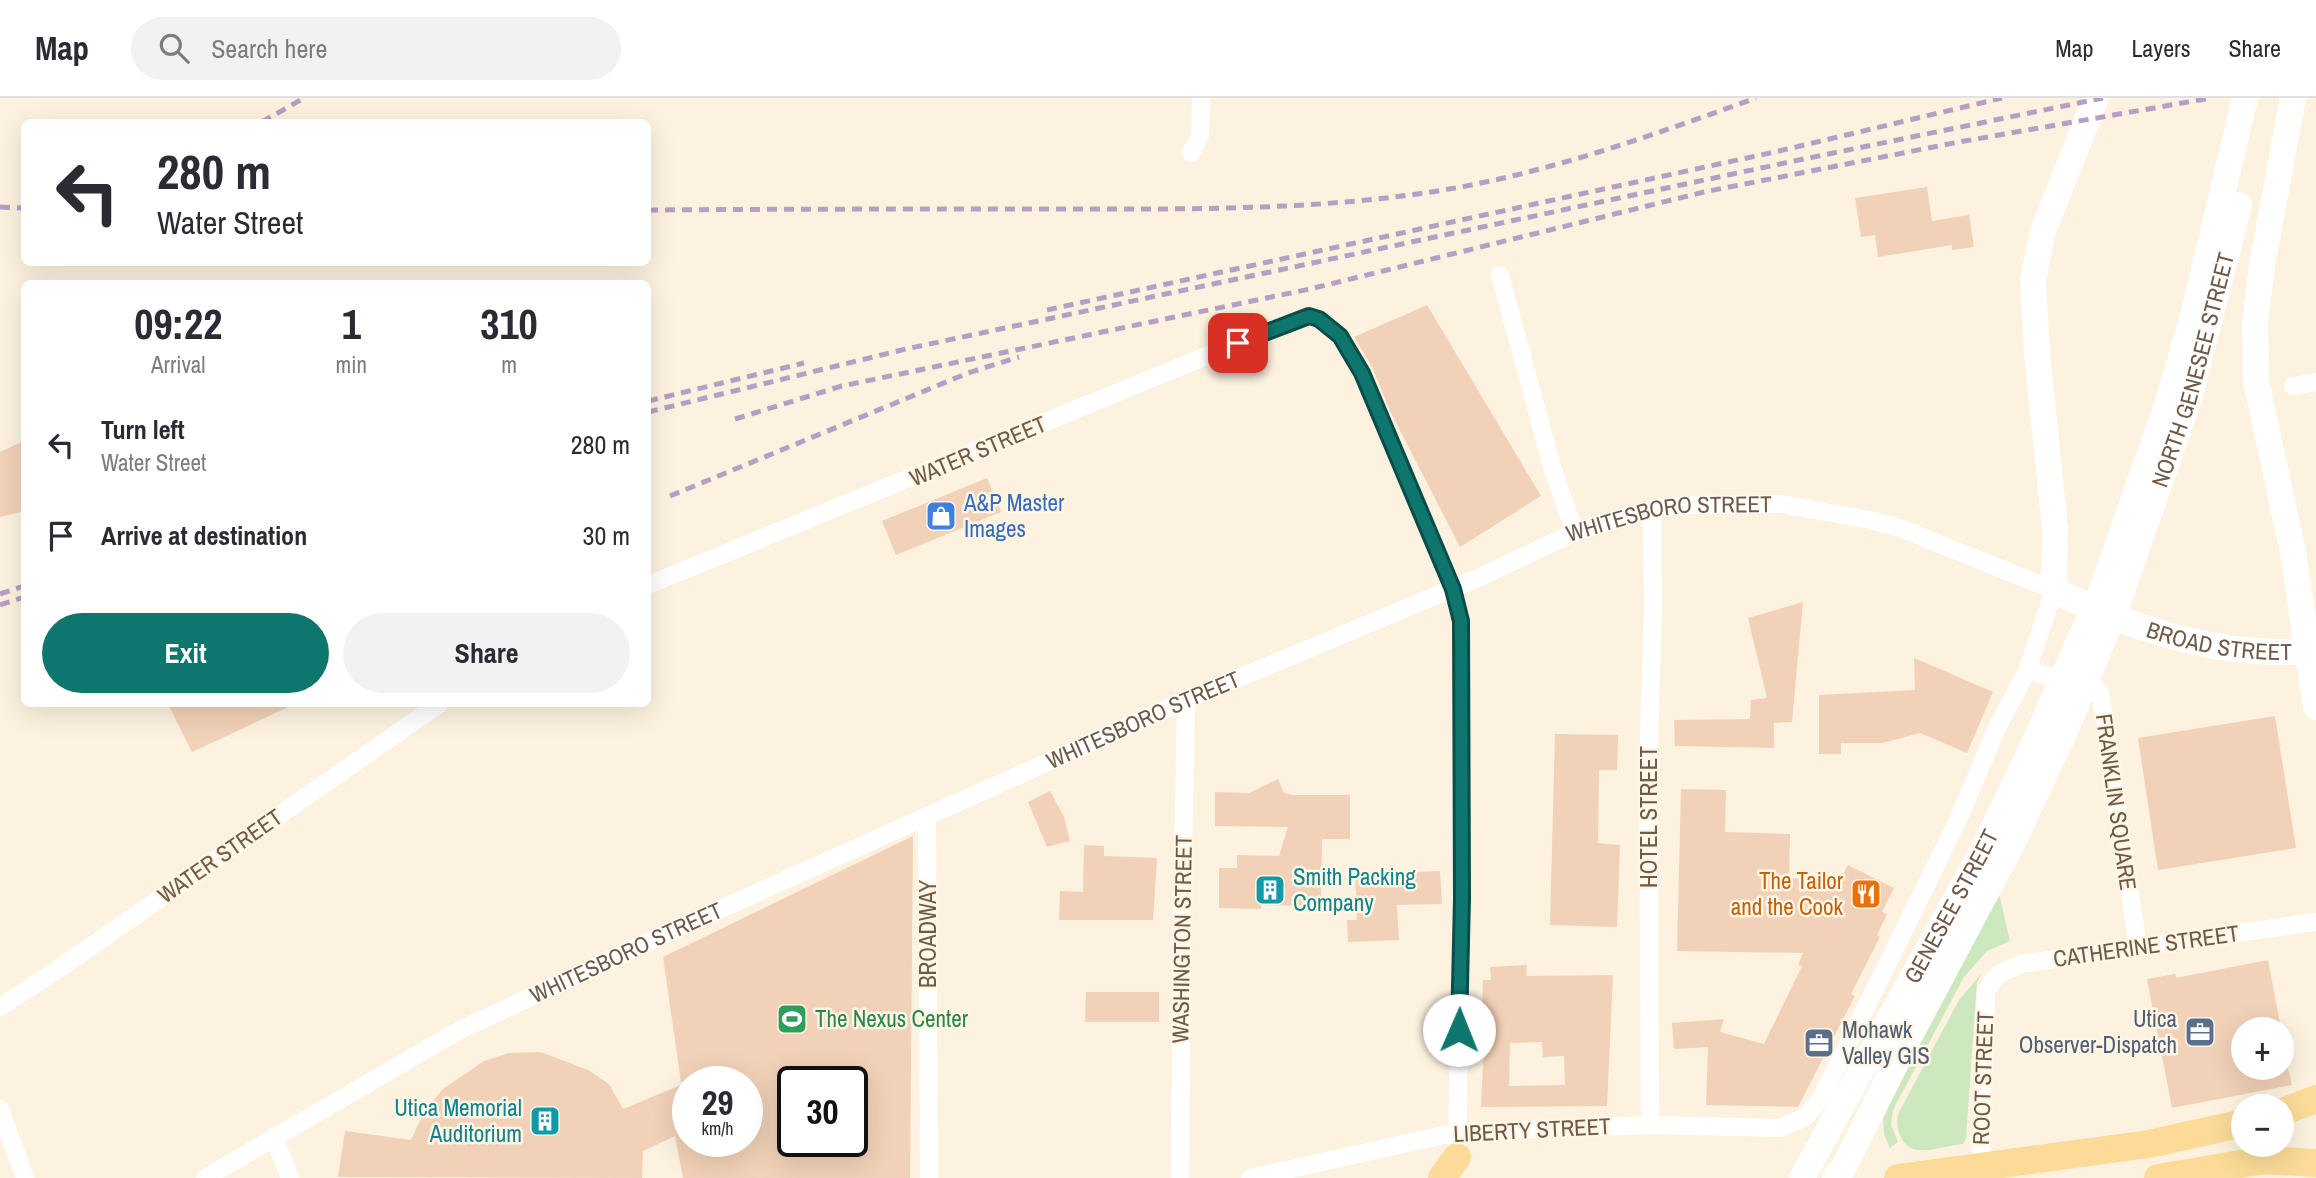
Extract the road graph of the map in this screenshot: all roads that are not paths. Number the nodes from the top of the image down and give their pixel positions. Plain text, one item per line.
1 (1201, 98) edge
2 (2096, 98) edge
3 (2245, 98) edge
4 (2263, 98) edge
5 (2293, 98) edge
6 (1191, 153) dead end
7 (1500, 275) dead end
8 (2316, 382) edge
9 (2293, 386) dead end
10 (1652, 509) junction
11 (1574, 532) junction
12 (651, 584) edge
13 (1453, 589) junction
14 (2054, 590) junction
15 (2104, 628) junction
16 (2312, 650) edge
17 (2027, 671) junction
18 (1186, 700) junction
19 (435, 707) edge
20 (2316, 707) edge
21 (2039, 759) junction
22 (928, 816) junction
23 (2316, 922) edge
24 (2138, 947) junction
25 (1986, 990) joint
26 (0, 1007) edge
27 (2316, 1099) edge
28 (2294, 1107) edge
29 (0, 1109) edge
30 (1650, 1125) junction
31 (2231, 1126) edge
32 (274, 1137) junction
33 (1453, 1161) edge
34 (2316, 1163) edge
35 (1981, 1165) junction
36 (25, 1178) edge
37 (205, 1178) edge
38 (290, 1178) edge
39 (929, 1178) edge
40 (1180, 1178) edge
41 (1250, 1178) edge
42 (1802, 1178) edge
43 (1835, 1178) edge
44 (1898, 1178) edge
45 (2158, 1178) edge

1 - 6 street
2 - 14 main road
3 - 15 main road, NORTH GENESEE STREET
4 - 15 main road, NORTH GENESEE STREET
5 - 16 main road
7 - 11 street
8 - 9 street
10 - 11 street, WHITESBORO STREET
10 - 14 street, WHITESBORO STREET
10 - 30 street, HOTEL STREET
11 - 13 street, WHITESBORO STREET
12 - 13 street, WATER STREET
13 - 18 street, WHITESBORO STREET
13 - 33 street
14 - 15 main road, WHITESBORO STREET
14 - 17 street, LIBERTY STREET
15 - 16 main road, BROAD STREET
15 - 21 main road, GENESEE STREET
16 - 20 main road
17 - 24 street, FRANKLIN SQUARE
17 - 30 street, LIBERTY STREET
18 - 22 street, WHITESBORO STREET
18 - 40 street, WASHINGTON STREET
19 - 26 street, WATER STREET
21 - 42 main road, GENESEE STREET
21 - 43 main road, GENESEE STREET
22 - 32 street, WHITESBORO STREET
22 - 39 street, BROADWAY
23 - 24 street, CATHERINE STREET
24 - 25 street, CATHERINE STREET
25 - 35 street, ROOT STREET
27 - 28 main road
29 - 36 street
30 - 33 street, LIBERTY STREET
31 - 35 main road
32 - 37 street, WHITESBORO STREET
32 - 38 street
33 - 41 street, LIBERTY STREET
34 - 45 main road
35 - 44 main road

